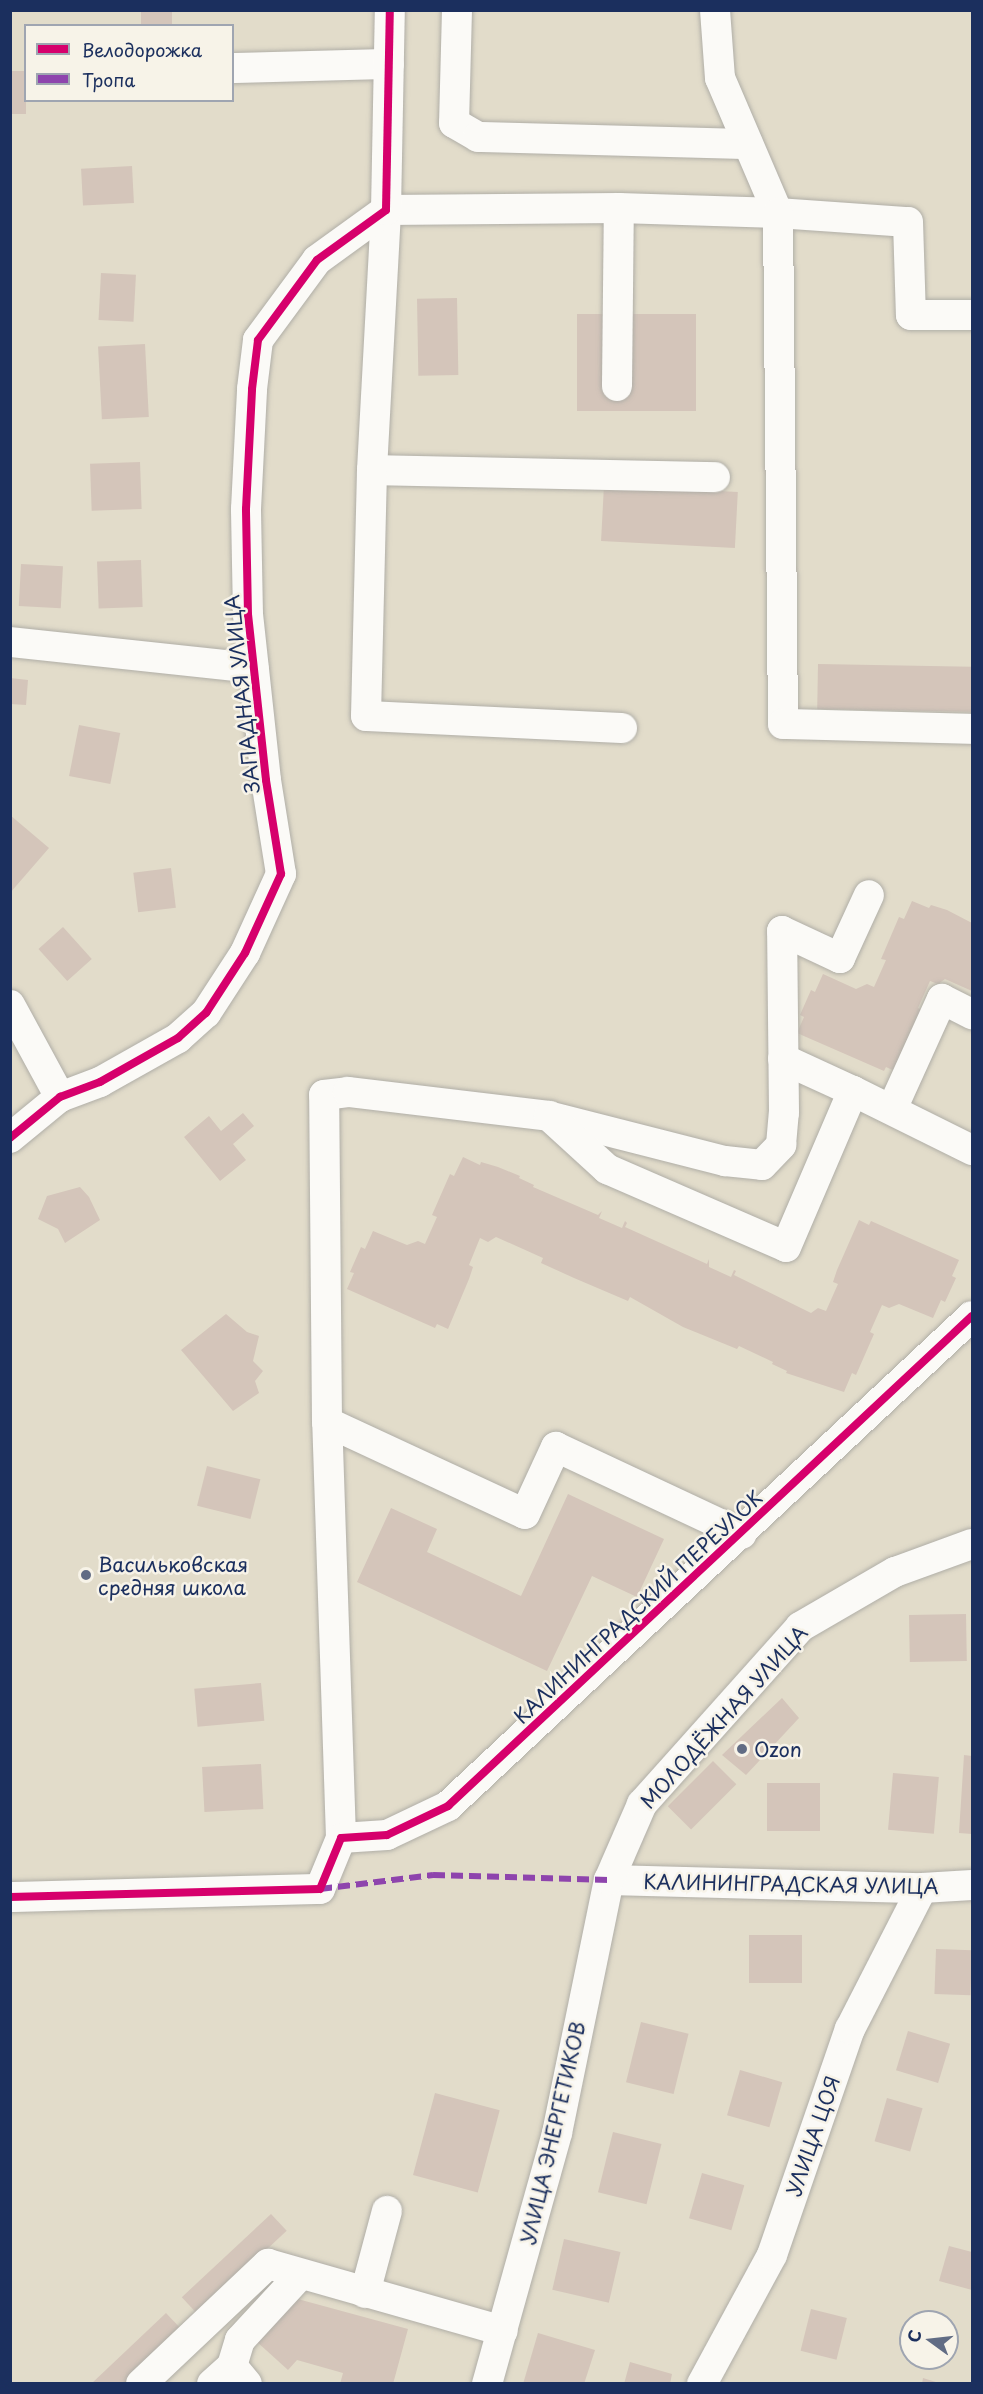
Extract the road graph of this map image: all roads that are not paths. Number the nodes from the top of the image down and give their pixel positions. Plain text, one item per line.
1 (390, 10) edge
2 (466, 10) edge
3 (715, 10) edge
4 (457, 11) edge
5 (389, 64) junction
6 (234, 68) edge
7 (748, 144) junction
8 (619, 208) junction
9 (386, 210) junction
10 (778, 213) junction
11 (972, 315) edge
12 (617, 386) dead end
13 (372, 470) junction
14 (715, 477) dead end
15 (10, 642) edge
16 (254, 668) junction
17 (622, 728) dead end
18 (972, 729) edge
19 (869, 895) dead end
20 (10, 1005) edge
21 (972, 1014) edge
22 (783, 1059) junction
23 (853, 1091) junction
24 (60, 1097) junction
25 (892, 1108) junction
26 (549, 1116) junction
27 (10, 1138) edge
28 (972, 1150) edge
29 (972, 1316) edge
30 (327, 1422) junction
31 (972, 1522) edge
32 (742, 1534) junction
33 (962, 1548) edge
34 (341, 1838) junction
35 (609, 1880) junction
36 (972, 1885) edge
37 (922, 1888) junction
38 (10, 1897) edge
39 (387, 2211) dead end
40 (300, 2275) junction
41 (365, 2293) junction
42 (502, 2331) junction
43 (230, 2378) edge
44 (141, 2384) edge
45 (487, 2384) edge
46 (702, 2384) edge

1 - 5 street
2 - 4 street
3 - 7 street
4 - 7 street
5 - 6 street
5 - 9 street
7 - 10 street
8 - 9 street
8 - 10 street
8 - 12 street
9 - 13 street
9 - 16 street, ЗАПАДНАЯ УЛИЦА
10 - 11 street
10 - 18 street
13 - 14 street
13 - 17 street
15 - 16 street
16 - 24 street, ЗАПАДНАЯ УЛИЦА
19 - 22 street
20 - 24 street
21 - 25 street
22 - 23 street
22 - 26 street
23 - 25 street
23 - 26 street
24 - 27 street, ЗАПАДНАЯ УЛИЦА
25 - 28 street
26 - 30 street
29 - 32 street, КАЛИНИНГРАДСКИЙ ПЕРЕУЛОК
30 - 32 street
30 - 34 street
31 - 33 street
32 - 34 street, КАЛИНИНГРАДСКИЙ ПЕРЕУЛОК
33 - 35 street, МОЛОДЁЖНАЯ УЛИЦА
34 - 38 street
35 - 37 street, КАЛИНИНГРАДСКАЯ УЛИЦА
35 - 42 street, УЛИЦА ЭНЕРГЕТИКОВ
36 - 37 street, КАЛИНИНГРАДСКАЯ УЛИЦА
37 - 46 street, УЛИЦА ЦОЯ
39 - 41 street
40 - 41 street
40 - 43 street
40 - 44 street
41 - 42 street
42 - 45 street, УЛИЦА ЭНЕРГЕТИКОВ

